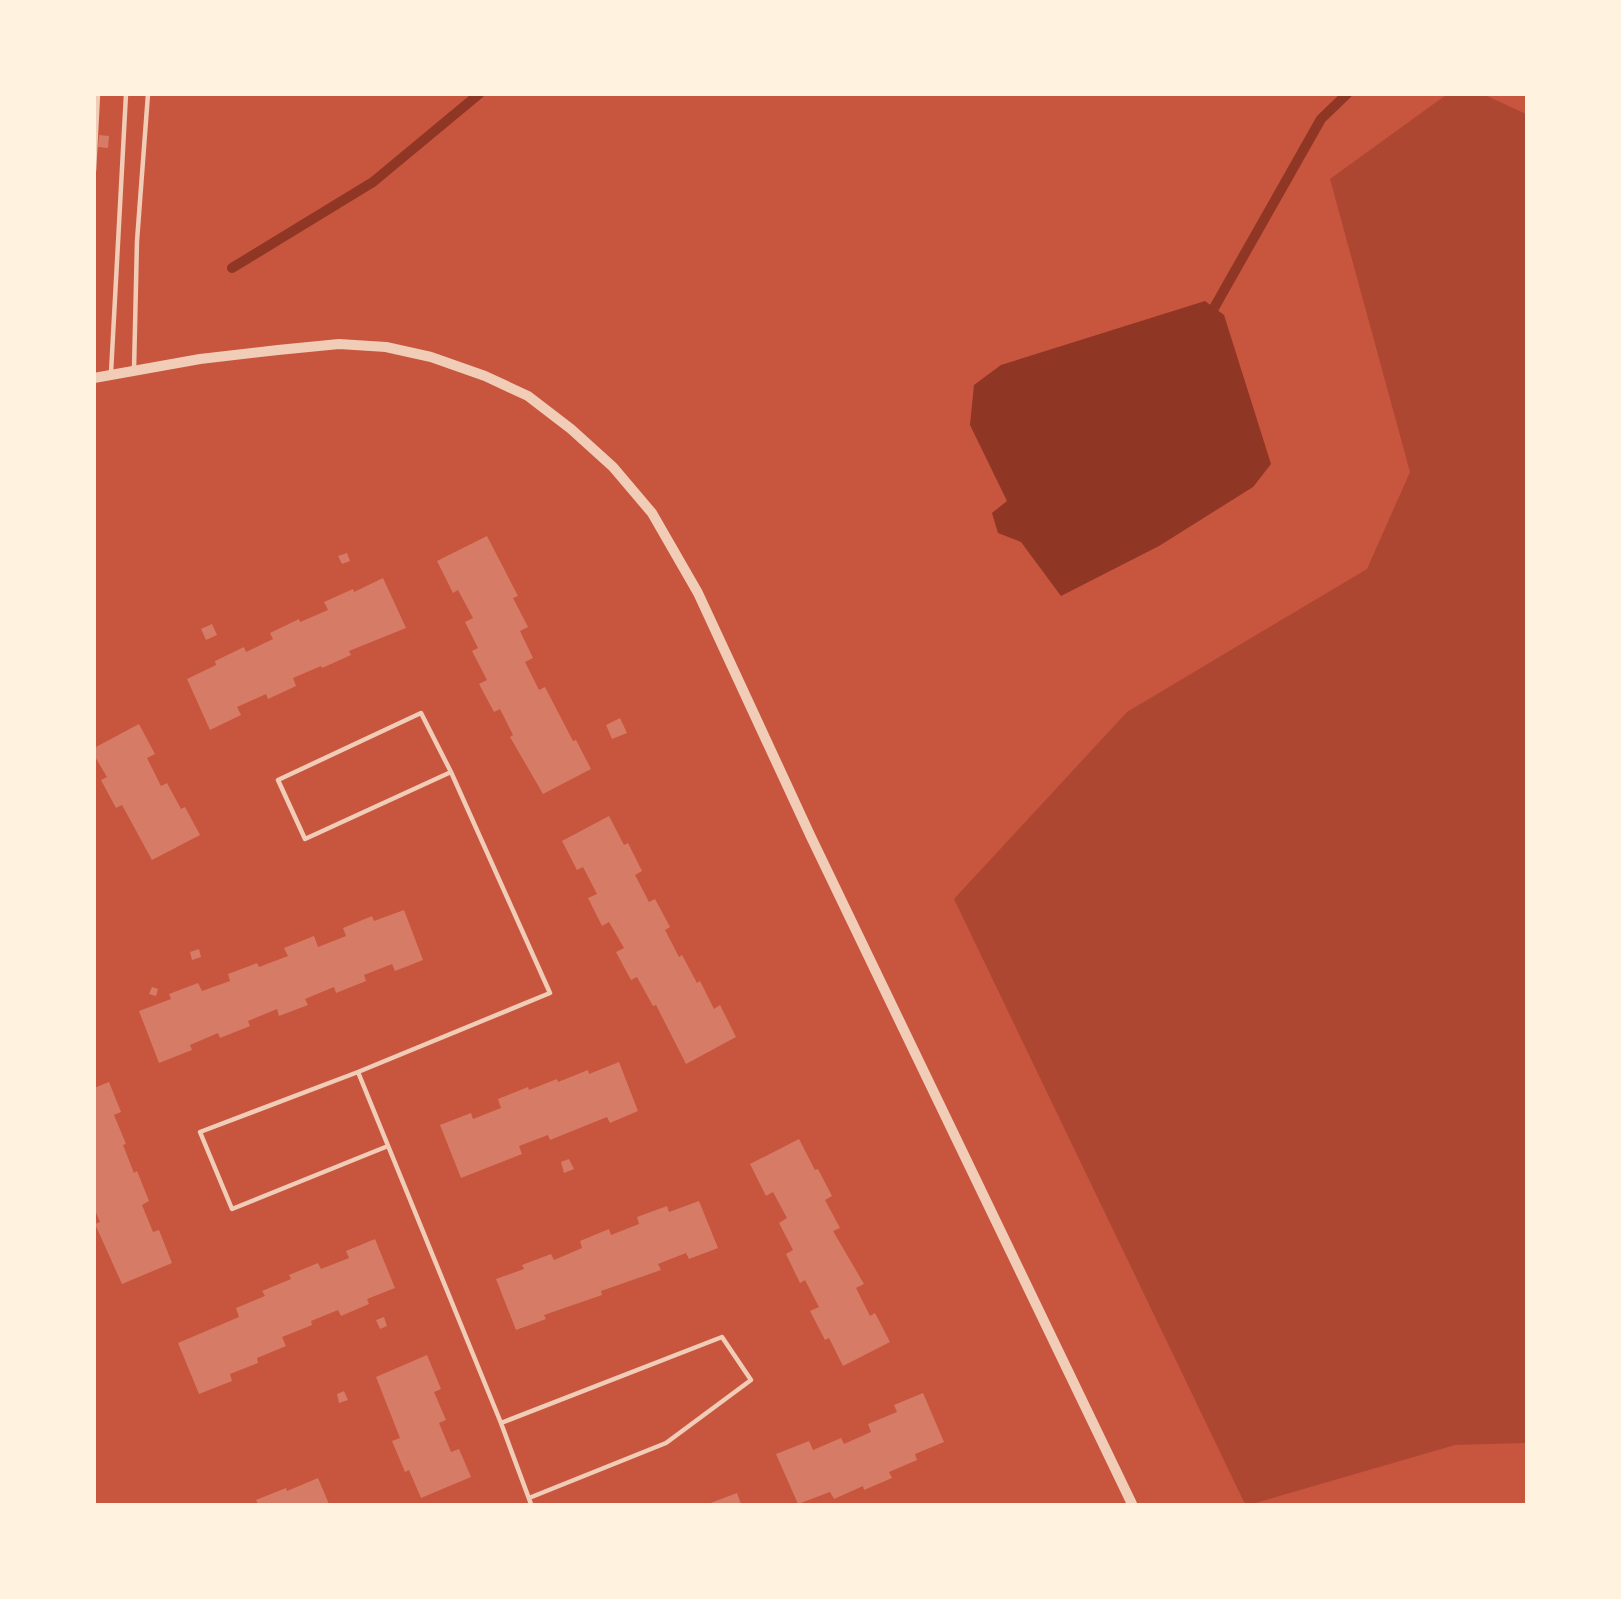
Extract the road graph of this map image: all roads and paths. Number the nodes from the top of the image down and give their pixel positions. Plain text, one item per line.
1 (98, 94) edge
2 (126, 94) edge
3 (148, 94) edge
4 (94, 171) edge
5 (134, 370) junction
6 (111, 375) junction
7 (94, 378) edge
8 (451, 772) junction
9 (358, 1072) junction
10 (388, 1146) junction
11 (501, 1424) junction
12 (529, 1498) junction
13 (531, 1504) edge
14 (1132, 1504) edge

1 - 4 lane
2 - 6 lane
3 - 5 lane
5 - 6 street
5 - 14 street
6 - 7 street
8 - 8 lane
8 - 9 lane
9 - 10 lane
9 - 10 lane
10 - 11 lane
11 - 12 lane
11 - 12 lane
12 - 13 lane

